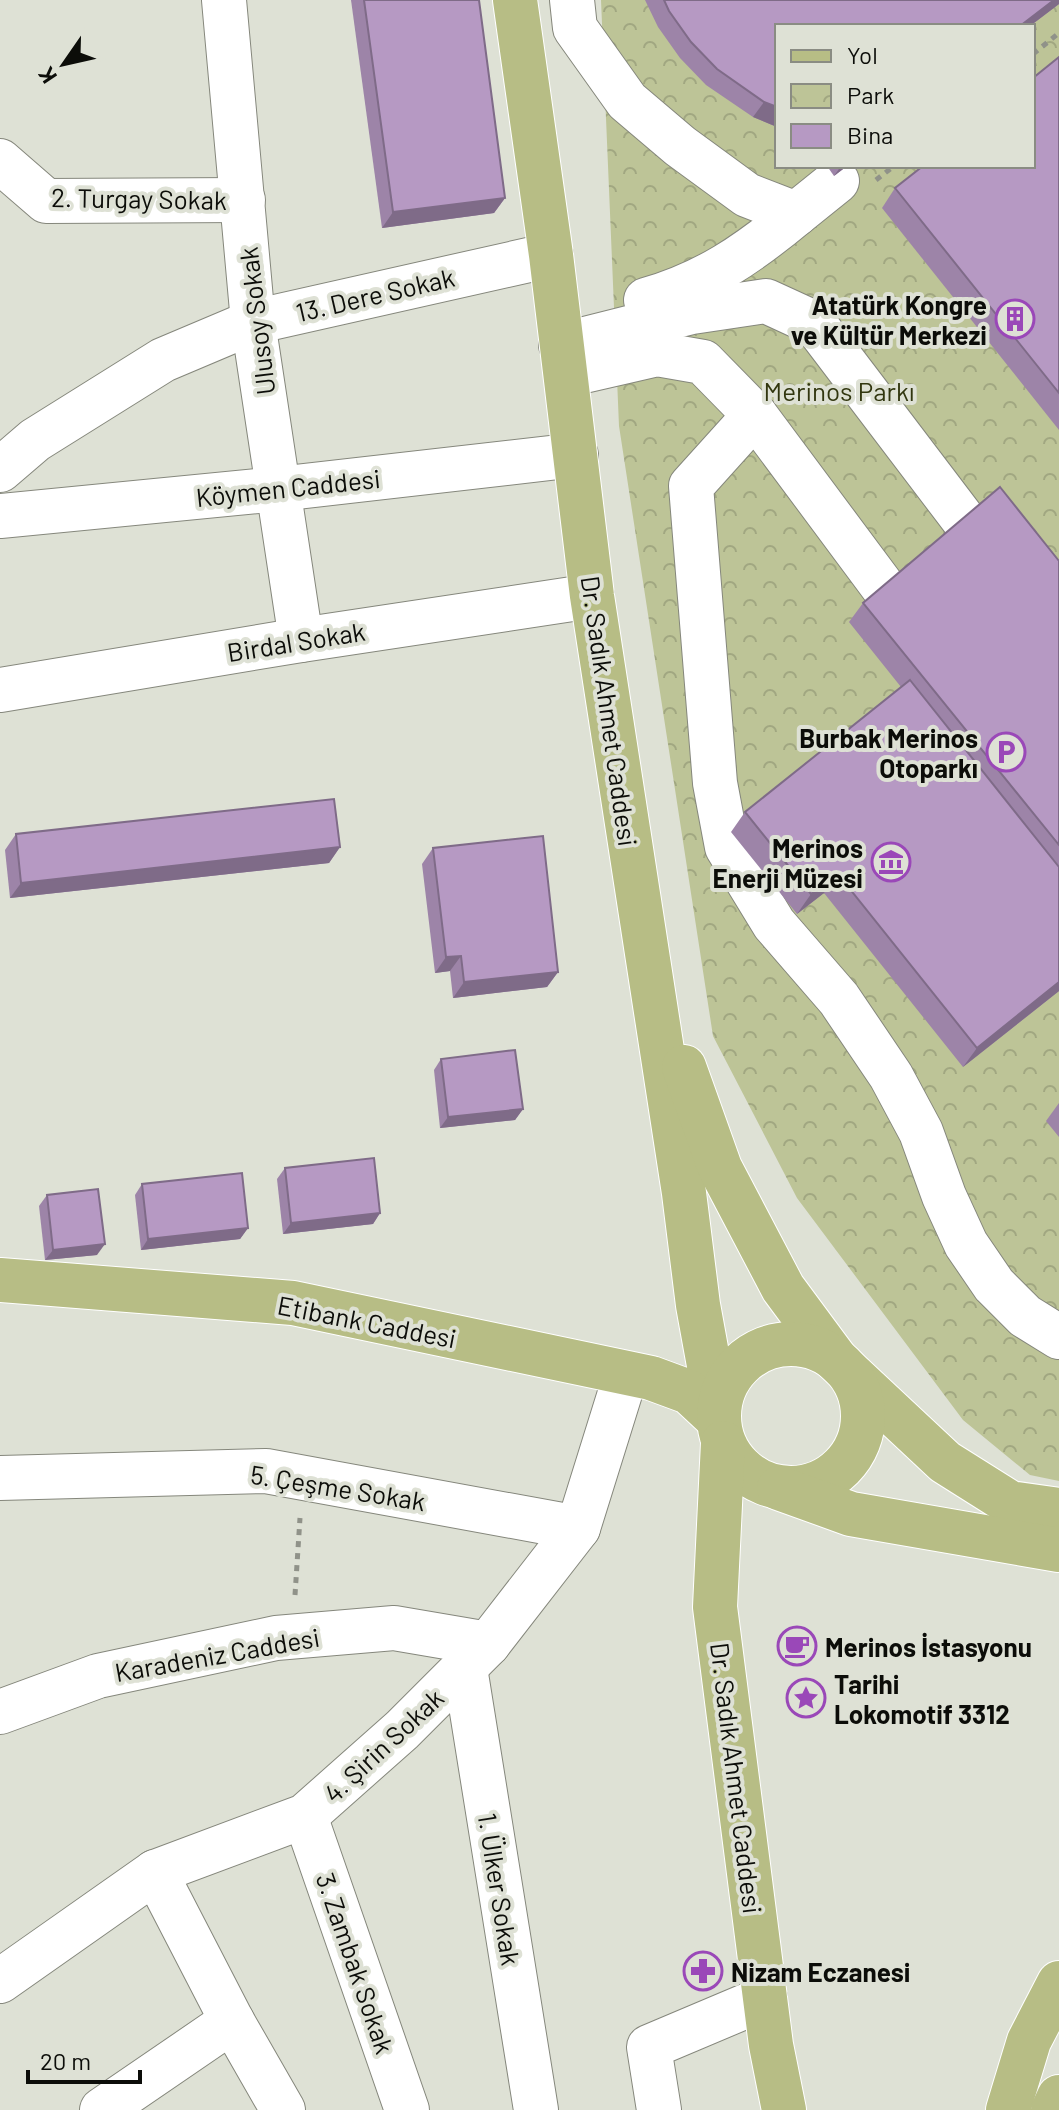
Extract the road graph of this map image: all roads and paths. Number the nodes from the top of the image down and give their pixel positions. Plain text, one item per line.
1 (224, 0) edge
2 (515, 0) edge
3 (572, 0) edge
4 (1059, 33) edge
5 (1035, 52) edge
6 (0, 161) edge
7 (837, 181) dead end
8 (243, 200) junction
9 (796, 214) junction
10 (551, 255) junction
11 (253, 322) junction
12 (562, 348) junction
13 (755, 415) junction
14 (576, 455) junction
15 (0, 470) edge
16 (279, 489) junction
17 (0, 516) edge
18 (966, 523) edge
19 (886, 591) edge
20 (592, 596) junction
21 (301, 640) junction
22 (0, 690) edge
23 (649, 971) junction
24 (0, 1280) edge
25 (1059, 1337) edge
26 (837, 1361) junction
27 (626, 1374) junction
28 (721, 1431) junction
29 (0, 1478) edge
30 (303, 1478) junction
31 (777, 1487) junction
32 (1059, 1510) edge
33 (578, 1528) junction
34 (1059, 1550) edge
35 (292, 1636) junction
36 (476, 1656) junction
37 (0, 1712) edge
38 (305, 1816) junction
39 (155, 1872) junction
40 (0, 1981) edge
41 (1059, 1983) edge
42 (765, 1998) junction
43 (232, 2021) junction
44 (1059, 2097) edge
45 (102, 2110) edge
46 (283, 2110) edge
47 (407, 2110) edge
48 (536, 2110) edge
49 (659, 2110) edge
50 (784, 2110) edge
51 (1008, 2110) edge
52 (1053, 2110) edge

1 - 8 street, Ulusoy Sokak
2 - 10 main road, Dr. Sadık Ahmet Caddesi
3 - 9 street
4 - 5 path
6 - 8 street, 2. Turgay Sokak
7 - 9 street
8 - 11 street, Ulusoy Sokak
9 - 12 street
10 - 11 street, 13. Dere Sokak
10 - 12 main road, Dr. Sadık Ahmet Caddesi
11 - 15 street, 13. Dere Sokak
11 - 16 street, Ulusoy Sokak
12 - 13 street
12 - 14 main road, Dr. Sadık Ahmet Caddesi
12 - 18 street
13 - 19 street
13 - 25 street
14 - 16 street, Köymen Caddesi
14 - 20 main road, Dr. Sadık Ahmet Caddesi
16 - 17 street, Köymen Caddesi
16 - 21 street, Ulusoy Sokak
20 - 21 street, Birdal Sokak
20 - 23 main road, Dr. Sadık Ahmet Caddesi
21 - 22 street, Birdal Sokak
23 - 26 main road
23 - 28 main road, Dr. Sadık Ahmet Caddesi
24 - 27 main road, Etibank Caddesi
26 - 28 main road
26 - 31 main road
26 - 32 main road
27 - 28 main road, Etibank Caddesi
27 - 33 street, 4. Şirin Sokak
28 - 31 main road
28 - 42 main road, Dr. Sadık Ahmet Caddesi
29 - 30 street, 5. Çeşme Sokak
30 - 33 street, 5. Çeşme Sokak
30 - 35 path
31 - 34 main road
33 - 36 street, 4. Şirin Sokak
35 - 36 street, Karadeniz Caddesi
35 - 37 street, Karadeniz Caddesi
36 - 38 street, 4. Şirin Sokak
36 - 48 street, 1. Ülker Sokak
38 - 39 street, 4. Şirin Sokak
38 - 47 street, 3. Zambak Sokak
39 - 40 street, 4. Şirin Sokak
39 - 43 street
41 - 51 main road
42 - 49 street
42 - 50 main road, Dr. Sadık Ahmet Caddesi
43 - 45 street
43 - 46 street
44 - 52 main road

